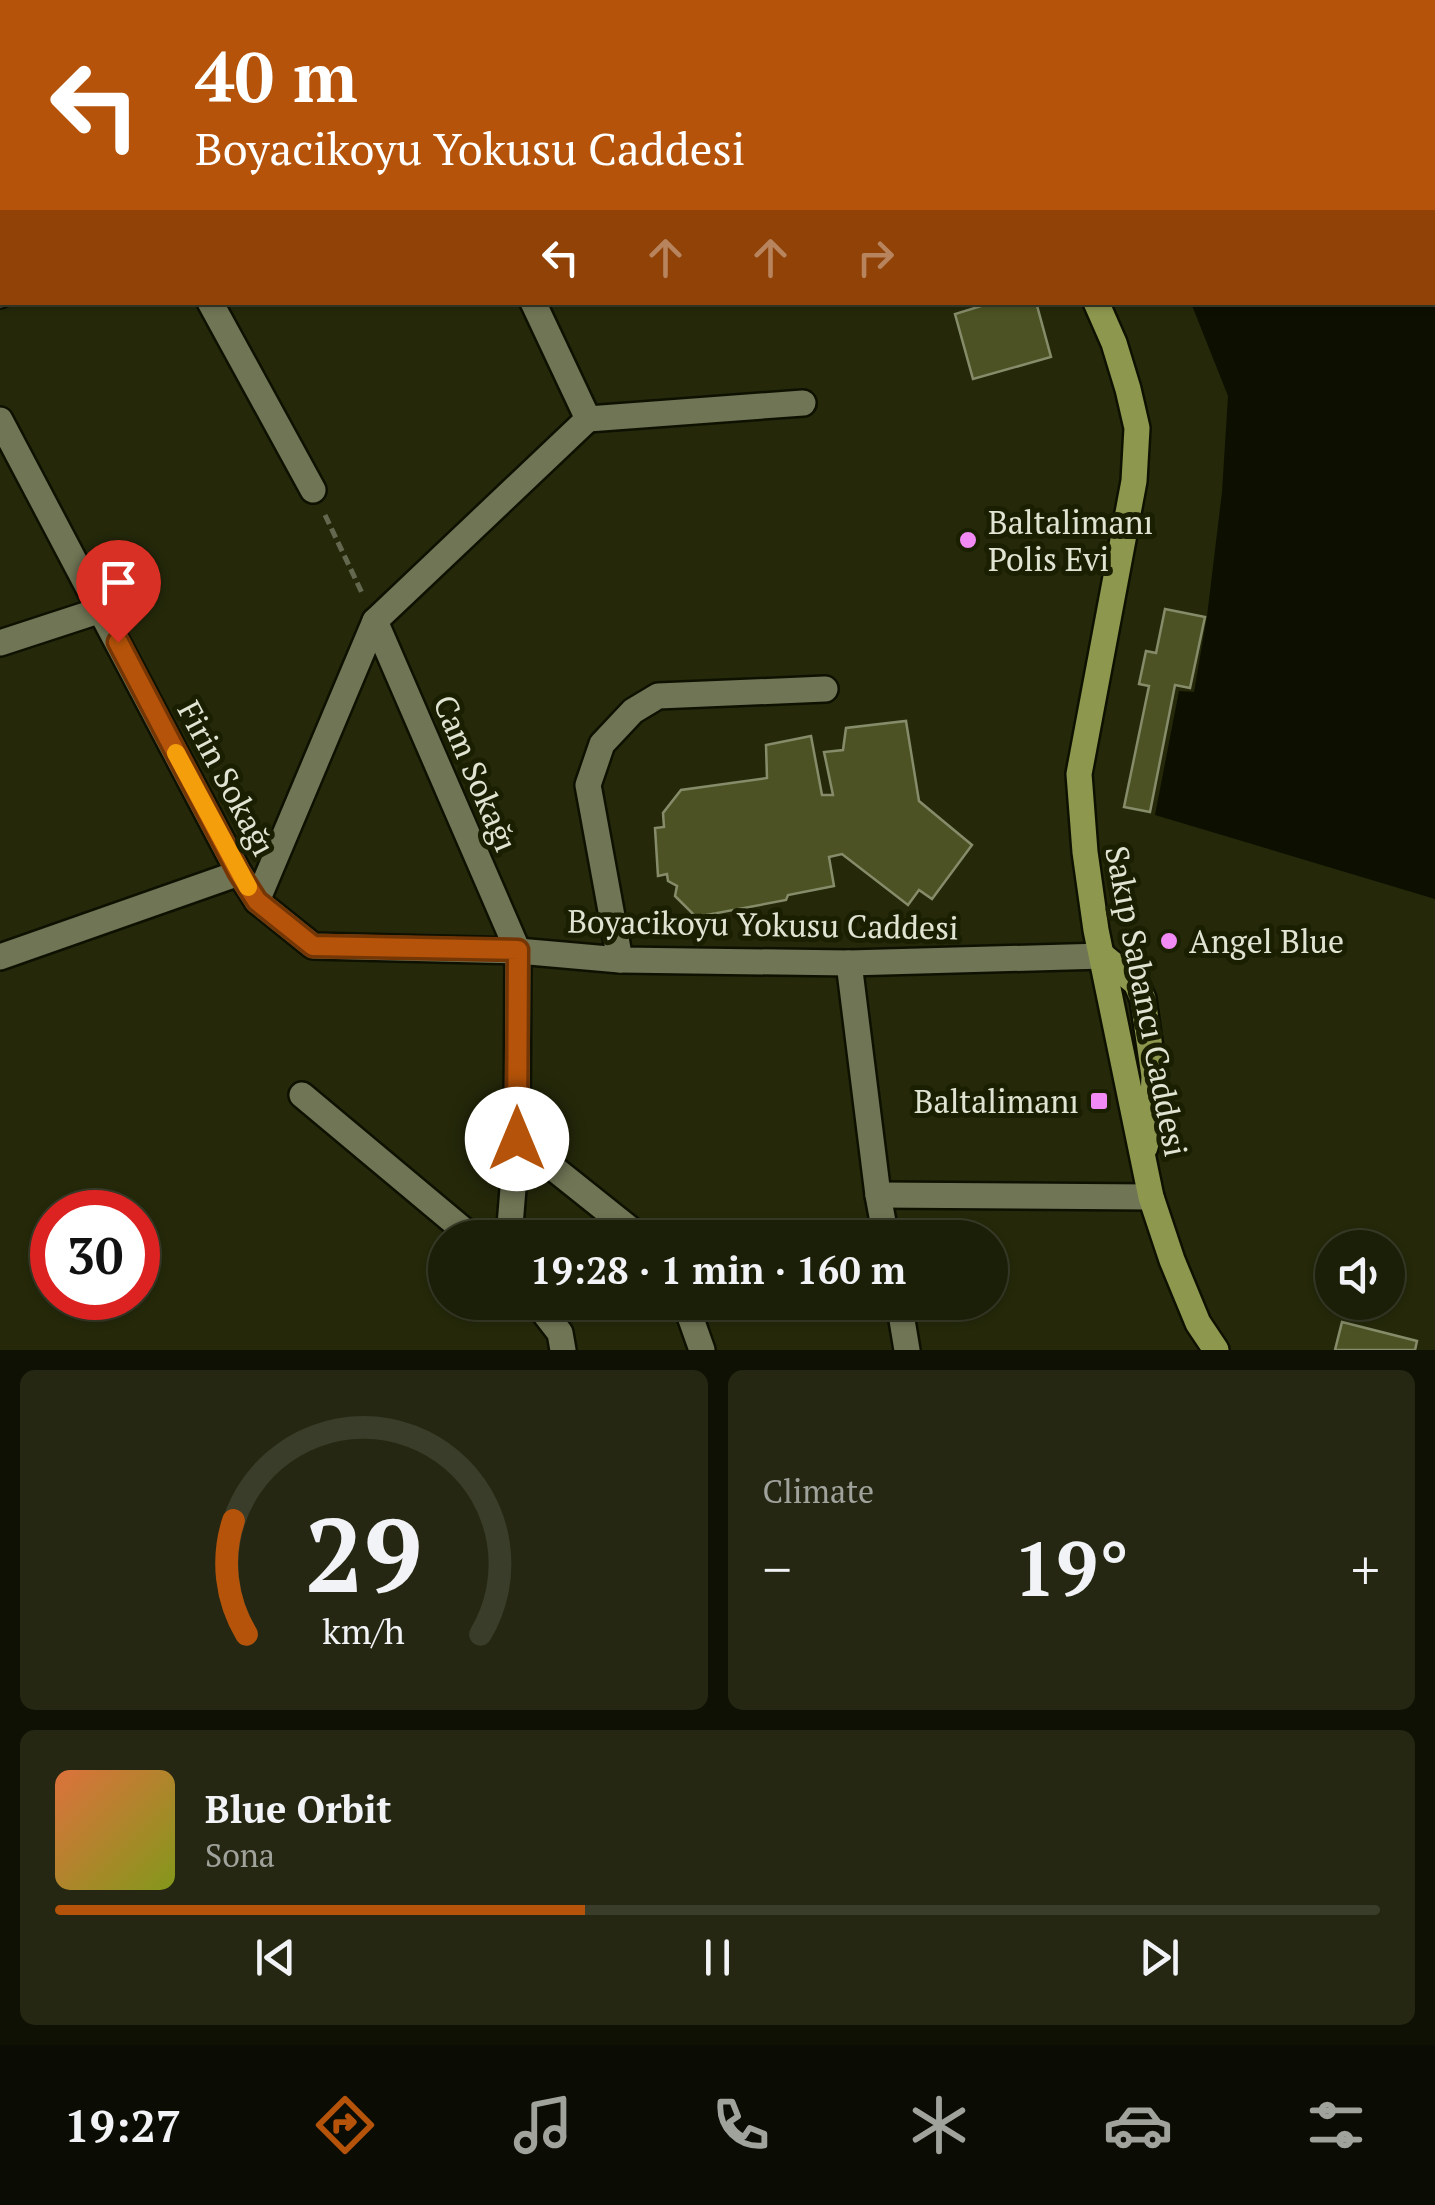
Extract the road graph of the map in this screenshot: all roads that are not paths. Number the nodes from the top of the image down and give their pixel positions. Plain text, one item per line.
1 (212, 305) edge
2 (534, 305) edge
3 (1097, 305) edge
4 (803, 403) dead end
5 (588, 419) junction
6 (0, 420) edge
7 (8, 457) edge
8 (312, 490) road end
9 (102, 610) junction
10 (375, 621) junction
11 (0, 643) edge
12 (826, 689) dead end
13 (239, 873) junction
14 (257, 901) junction
15 (518, 950) junction
16 (1103, 956) junction
17 (0, 957) edge
18 (620, 960) junction
19 (849, 963) junction
20 (302, 1095) dead end
21 (517, 1139) junction
22 (878, 1195) junction
23 (1151, 1197) junction
24 (451, 1220) edge
25 (510, 1220) edge
26 (618, 1220) edge
27 (883, 1220) edge
28 (550, 1320) edge
29 (691, 1320) edge
30 (902, 1320) edge
31 (563, 1350) edge
32 (702, 1350) edge
33 (908, 1350) edge
34 (1216, 1350) edge

1 - 8 street
2 - 5 street
3 - 16 main road, Sakıp Sabancı Caddesi
4 - 5 street
5 - 10 street
6 - 7 street, Firin Sokağı
7 - 9 street, Firin Sokağı
9 - 11 street
9 - 13 street, Firin Sokağı
10 - 14 street
10 - 15 street, Cam Sokağı
12 - 18 street
13 - 14 street, Firin Sokağı
13 - 17 street
14 - 15 street, Boyacikoyu Yokusu Caddesi
15 - 18 street, Boyacikoyu Yokusu Caddesi
15 - 21 street
16 - 19 street, Boyacikoyu Yokusu Caddesi
16 - 23 main road, Sakıp Sabancı Caddesi
18 - 19 street, Boyacikoyu Yokusu Caddesi
19 - 22 street
20 - 24 street
21 - 25 street
21 - 26 street
22 - 23 street
22 - 27 street
23 - 34 main road, Sakıp Sabancı Caddesi
28 - 31 street
29 - 32 street
30 - 33 street

